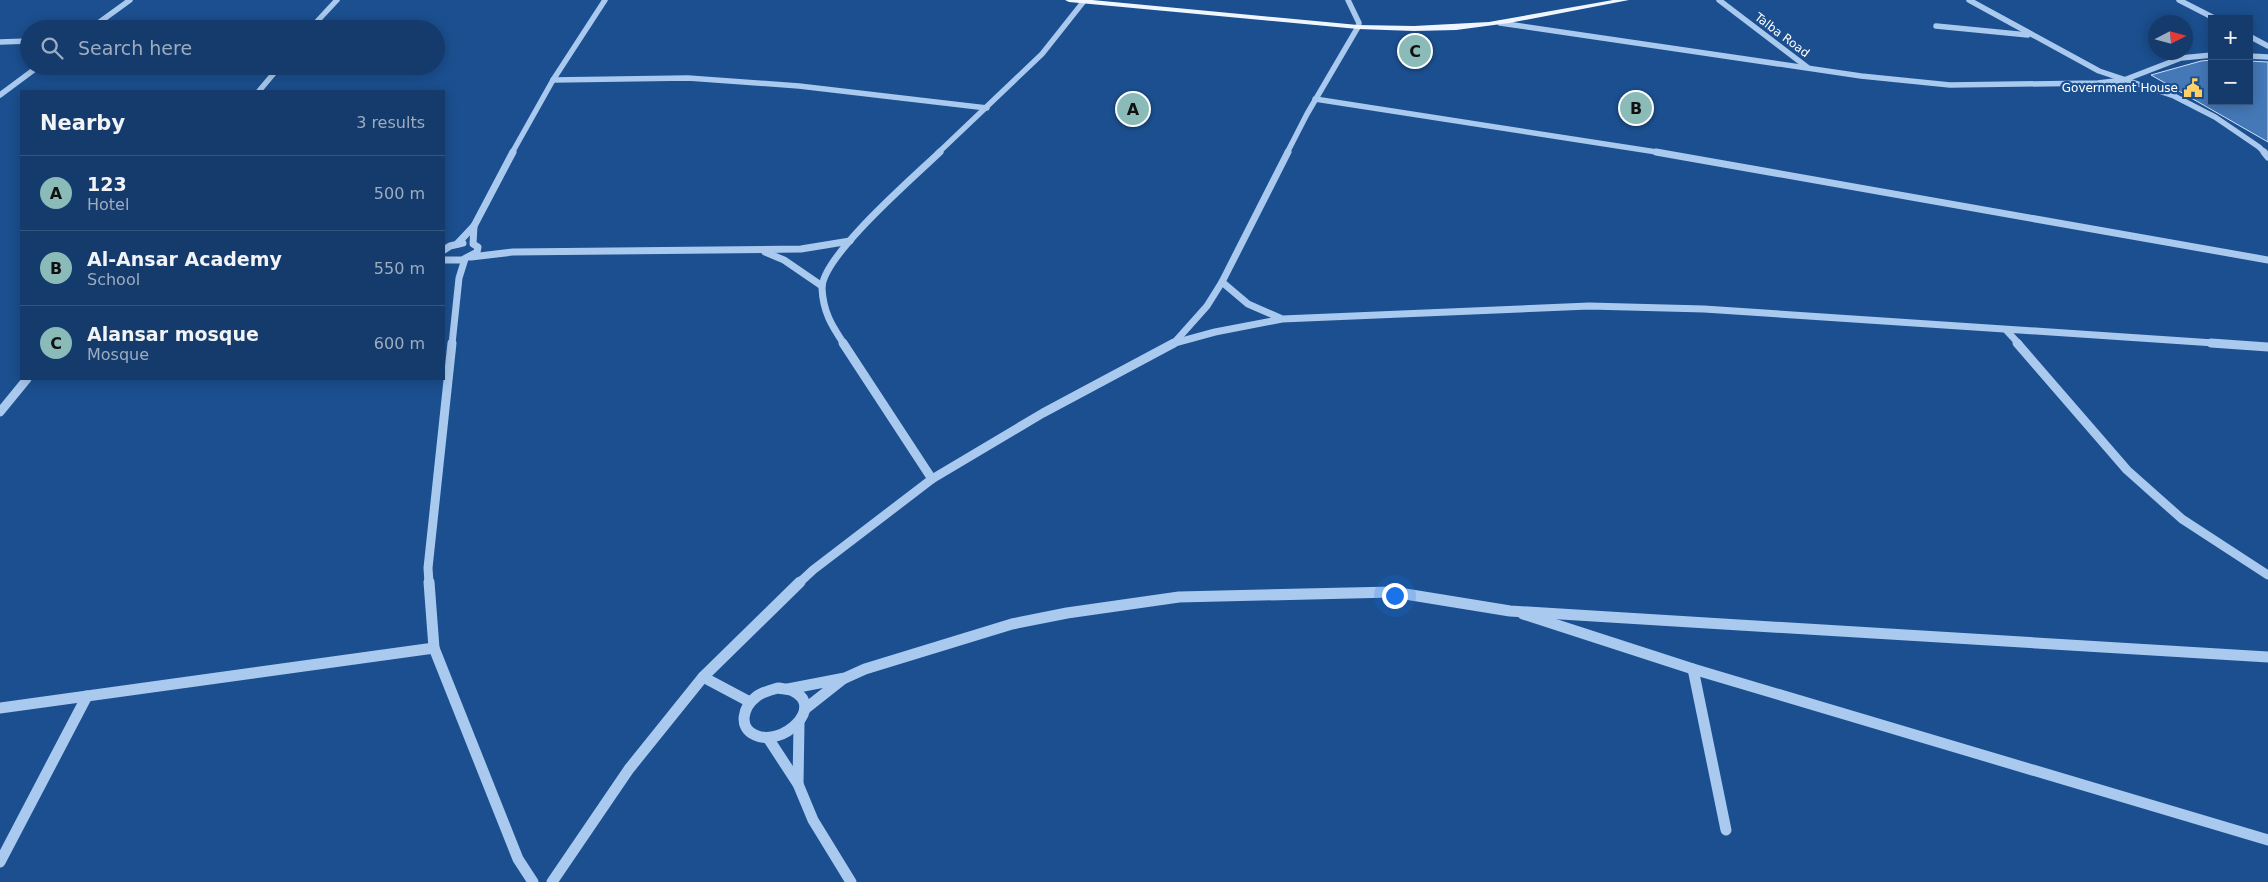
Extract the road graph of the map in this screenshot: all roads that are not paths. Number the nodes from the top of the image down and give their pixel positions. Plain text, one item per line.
1 (130, 0) edge
2 (337, 0) edge
3 (605, 0) edge
4 (1069, 0) edge
5 (1113, 0) edge
6 (1348, 0) edge
7 (1597, 0) edge
8 (1625, 0) edge
9 (1719, 0) edge
10 (1969, 0) edge
11 (2179, 0) edge
12 (1084, 1) junction
13 (2208, 15) edge
14 (102, 20) edge
15 (318, 20) edge
16 (1500, 23) junction
17 (1359, 25) junction
18 (1936, 26) dead end
19 (2033, 36) junction
20 (2253, 38) edge
21 (20, 41) edge
22 (0, 42) edge
23 (2268, 46) edge
24 (2208, 55) edge
25 (2253, 56) edge
26 (2268, 57) edge
27 (1808, 68) junction
28 (26, 75) edge
29 (272, 75) edge
30 (553, 80) junction
31 (2124, 80) junction
32 (260, 90) edge
33 (0, 95) edge
34 (1316, 99) junction
35 (987, 108) junction
36 (2268, 157) edge
37 (474, 226) junction
38 (850, 240) junction
39 (475, 245) junction
40 (449, 247) edge
41 (760, 250) junction
42 (513, 252) junction
43 (468, 258) junction
44 (446, 260) edge
45 (2268, 260) edge
46 (459, 278) junction
47 (1222, 282) junction
48 (822, 286) junction
49 (1282, 319) junction
50 (2007, 331) junction
51 (1174, 343) junction
52 (2268, 347) edge
53 (25, 380) edge
54 (0, 412) edge
55 (932, 479) junction
56 (2268, 575) edge
57 (1510, 610) junction
58 (434, 648) junction
59 (2268, 656) edge
60 (1694, 669) junction
61 (703, 677) junction
62 (845, 678) junction
63 (788, 689) junction
64 (87, 696) junction
65 (750, 702) junction
66 (0, 708) edge
67 (805, 709) junction
68 (799, 724) junction
69 (768, 738) junction
70 (798, 784) junction
71 (1726, 830) dead end
72 (2268, 840) edge
73 (0, 862) edge
74 (533, 882) edge
75 (552, 882) edge
76 (851, 882) edge

1 - 14 street
2 - 15 street
3 - 30 street
4 - 12 main road
5 - 17 main road
6 - 17 street
7 - 17 main road
8 - 16 main road
9 - 27 street, Talba Road
10 - 19 street
11 - 13 street
12 - 17 main road
12 - 35 street
16 - 17 main road
16 - 27 street
17 - 34 street
18 - 19 street
19 - 31 street
20 - 23 street
21 - 22 street
24 - 31 street
25 - 26 street
27 - 31 street
28 - 33 street
29 - 32 street
30 - 35 street
30 - 37 street
31 - 36 street
34 - 45 street
34 - 47 street
35 - 38 street
37 - 39 street
37 - 40 street
38 - 41 street
38 - 48 street
39 - 40 street
39 - 42 street
39 - 43 street
41 - 42 street
41 - 48 street
42 - 43 street
43 - 44 street
43 - 46 street
44 - 46 street
46 - 58 street
47 - 49 street
47 - 51 street
48 - 55 street
49 - 50 street
49 - 51 street
50 - 52 street
50 - 56 street
51 - 55 street
53 - 54 street
55 - 61 street
57 - 59 street
57 - 60 street
57 - 62 street
58 - 64 street
58 - 74 street
60 - 71 street
60 - 72 street
61 - 65 street
61 - 75 street
62 - 63 street
62 - 67 street
63 - 65 street
63 - 67 street
64 - 66 street
64 - 73 street
65 - 69 street
67 - 68 street
68 - 69 street
68 - 70 street
69 - 70 street
70 - 76 street

